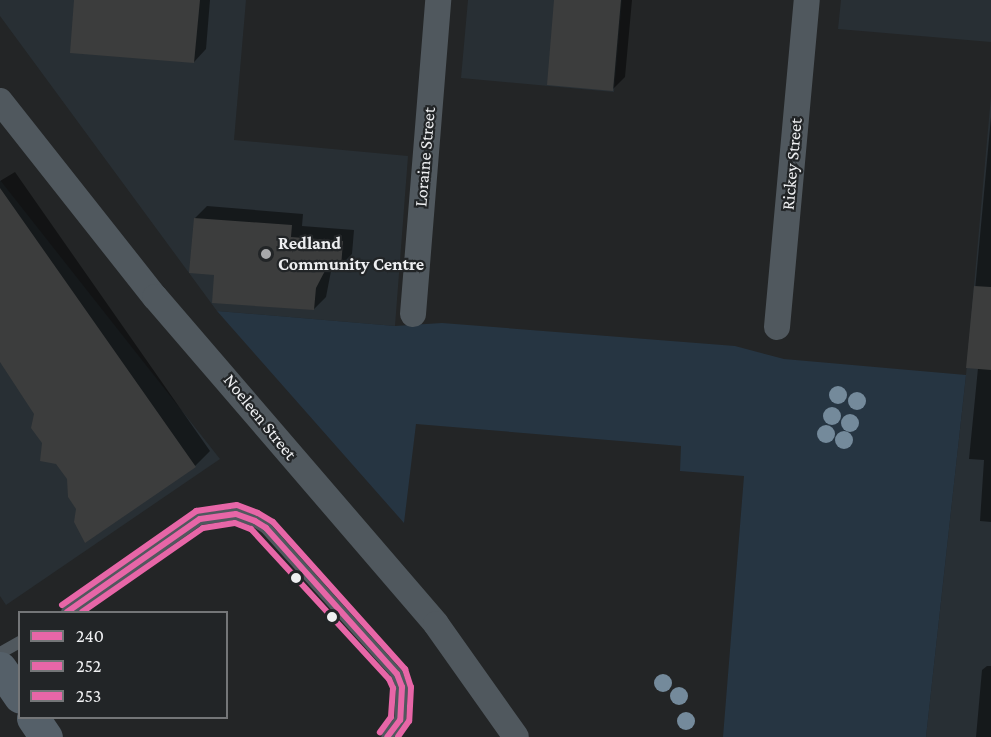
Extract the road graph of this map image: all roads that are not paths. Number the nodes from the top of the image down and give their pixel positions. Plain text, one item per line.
1 (438, 0) edge
2 (807, 0) edge
3 (0, 101) edge
4 (413, 314) dead end
5 (777, 327) dead end
6 (68, 611) edge
7 (18, 643) edge
8 (0, 653) edge
9 (0, 668) edge
10 (18, 694) edge
11 (34, 719) edge
12 (46, 737) edge
13 (387, 737) edge
14 (516, 737) edge

1 - 4 street, Loraine Street
2 - 5 street, Rickey Street
3 - 14 street, Noeleen Street
6 - 13 lane
7 - 8 lane
9 - 10 main road
11 - 12 main road

